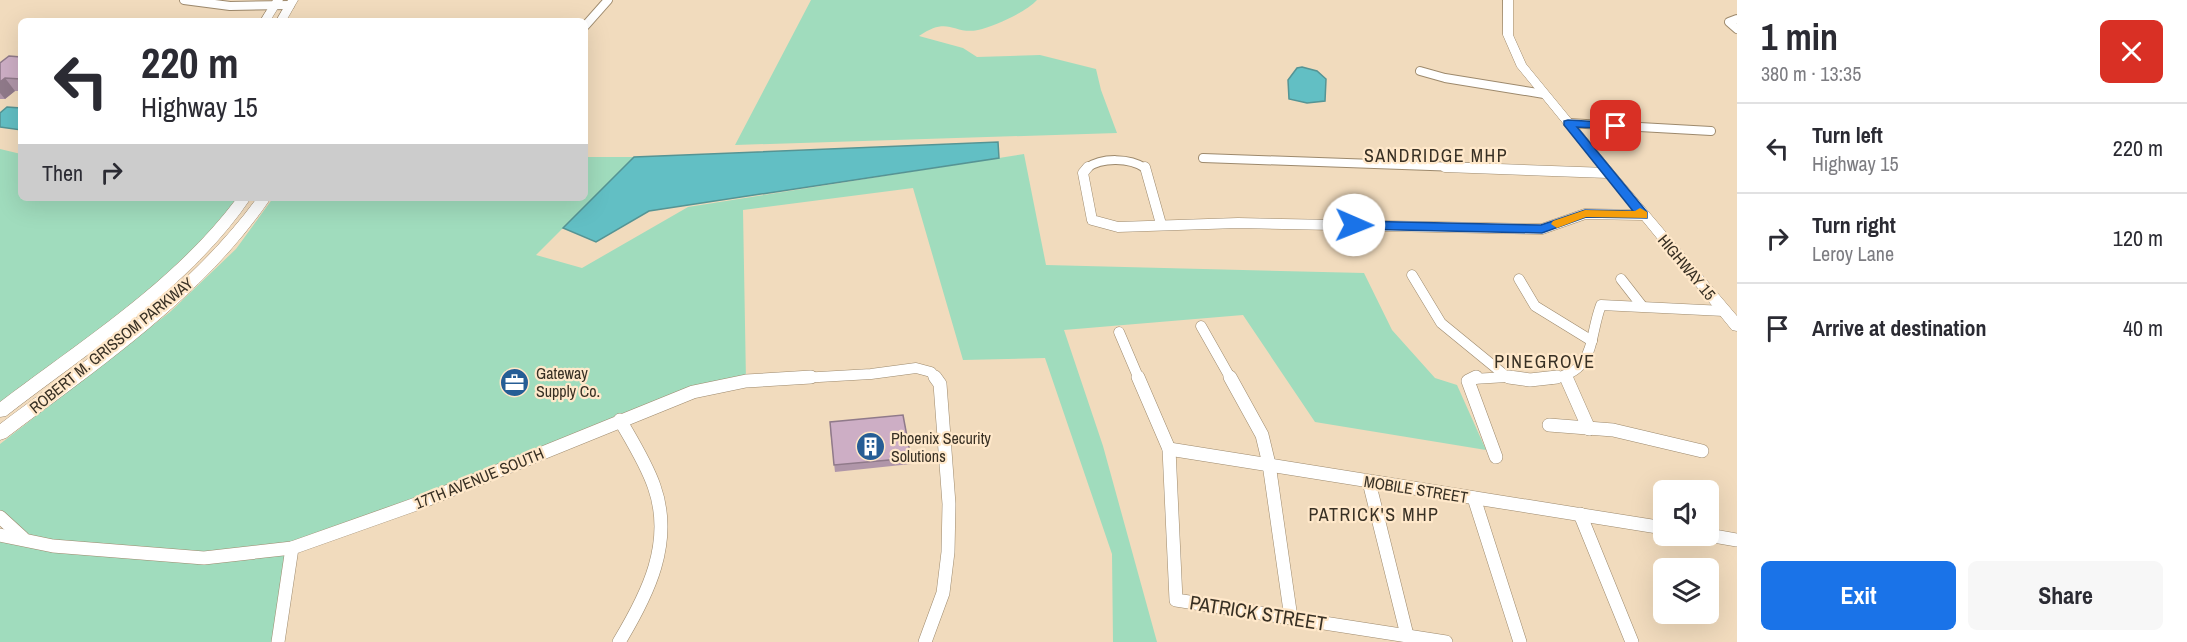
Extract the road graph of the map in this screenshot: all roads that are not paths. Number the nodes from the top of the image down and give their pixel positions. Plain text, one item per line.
1 (184, 0) edge
2 (239, 0) edge
3 (260, 0) edge
4 (608, 0) edge
5 (1508, 0) edge
6 (201, 1) edge
7 (292, 2) edge
8 (276, 3) edge
9 (267, 18) edge
10 (283, 18) edge
11 (1737, 20) edge
12 (588, 23) edge
13 (1737, 29) edge
14 (1420, 71) dead end
15 (1544, 94) junction
16 (1568, 123) junction
17 (1711, 130) dead end
18 (1203, 158) dead end
19 (1608, 173) junction
20 (242, 201) edge
21 (262, 201) edge
22 (1643, 215) junction
23 (1161, 224) junction
24 (1412, 275) dead end
25 (1519, 279) dead end
26 (1621, 279) dead end
27 (1642, 306) junction
28 (1724, 311) junction
29 (1201, 326) dead end
30 (1737, 326) edge
31 (1119, 332) dead end
32 (1592, 341) junction
33 (1565, 375) junction
34 (1507, 377) junction
35 (0, 411) edge
36 (620, 420) junction
37 (1549, 425) dead end
38 (1589, 429) junction
39 (0, 433) edge
40 (1169, 449) junction
41 (1702, 451) dead end
42 (1496, 457) dead end
43 (1269, 464) junction
44 (1369, 482) junction
45 (1474, 498) junction
46 (1580, 514) junction
47 (0, 517) edge
48 (1653, 526) edge
49 (0, 535) edge
50 (1719, 537) edge
51 (23, 538) junction
52 (1737, 540) edge
53 (291, 548) junction
54 (1292, 618) junction
55 (1407, 635) junction
56 (278, 642) edge
57 (618, 642) edge
58 (925, 642) edge
59 (1446, 642) edge
60 (1520, 642) edge
61 (1632, 642) edge

1 - 6 street
2 - 3 street
4 - 12 street
5 - 15 main road, HIGHWAY 15
6 - 8 street
7 - 8 street
7 - 10 main road
8 - 9 main road
11 - 13 street
14 - 15 street
15 - 16 main road, HIGHWAY 15
16 - 17 street
16 - 19 main road, HIGHWAY 15
18 - 19 street
19 - 22 main road, HIGHWAY 15
20 - 35 main road, ROBERT M. GRISSOM PARKWAY
21 - 39 main road, ROBERT M. GRISSOM PARKWAY
22 - 23 street
22 - 28 main road, HIGHWAY 15
23 - 23 street
24 - 34 street
25 - 32 street
26 - 27 street
27 - 28 street
27 - 32 street
28 - 30 main road, HIGHWAY 15
29 - 43 street
31 - 40 street
32 - 33 street
33 - 34 street
33 - 38 street
34 - 42 street
36 - 53 street, 17TH AVENUE SOUTH
36 - 57 street
36 - 58 street, 17TH AVENUE SOUTH
37 - 38 street
38 - 41 street
40 - 43 street, MOBILE STREET
40 - 54 street, PATRICK STREET
43 - 44 street, MOBILE STREET
43 - 54 street
44 - 45 street, MOBILE STREET
44 - 55 street
45 - 46 street, MOBILE STREET
45 - 60 street
46 - 48 street, MOBILE STREET
46 - 61 street
47 - 51 street, 17TH AVENUE SOUTH
49 - 51 street, 17TH AVENUE SOUTH
50 - 52 street
51 - 53 street, 17TH AVENUE SOUTH
53 - 56 street
54 - 55 street, PATRICK STREET
55 - 59 street, PATRICK STREET

